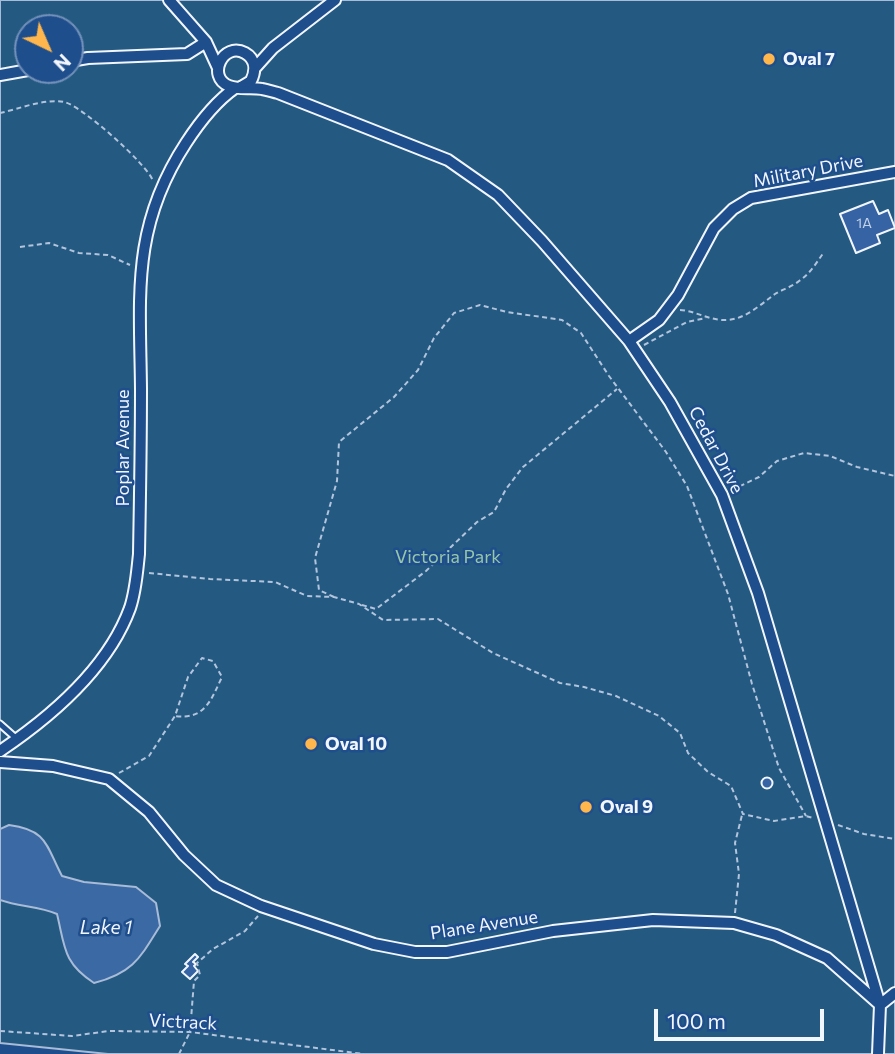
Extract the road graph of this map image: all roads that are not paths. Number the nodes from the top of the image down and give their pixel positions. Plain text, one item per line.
1 (169, 0) edge
2 (335, 0) edge
3 (206, 43) junction
4 (273, 47) junction
5 (227, 53) junction
6 (246, 53) junction
7 (84, 59) edge
8 (255, 69) junction
9 (218, 70) junction
10 (238, 88) junction
11 (278, 93) junction
12 (211, 110) junction
13 (895, 172) edge
14 (632, 346) junction
15 (0, 724) edge
16 (17, 739) junction
17 (0, 751) edge
18 (0, 762) edge
19 (895, 993) edge
20 (880, 1005) junction
21 (877, 1054) edge

1 - 3 street
2 - 4 street
3 - 5 street
3 - 7 street
3 - 9 street
4 - 6 street
4 - 8 street
5 - 6 street
5 - 9 street
6 - 8 street
8 - 10 street
8 - 11 street, Cedar Drive
9 - 10 street
9 - 12 street, Poplar Avenue
10 - 11 street, Cedar Drive
10 - 12 street, Poplar Avenue
11 - 14 street, Cedar Drive
12 - 16 street, Poplar Avenue
13 - 14 street, Military Drive
14 - 20 street, Cedar Drive
15 - 16 lane
16 - 17 street, Poplar Avenue
18 - 20 street, Plane Avenue
19 - 20 street
20 - 21 street

